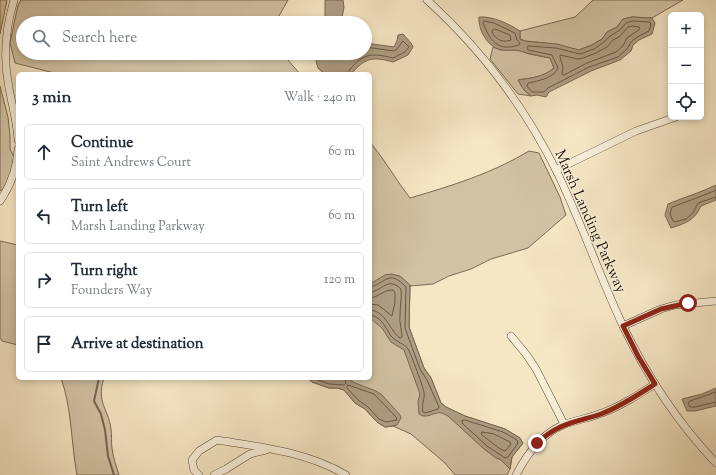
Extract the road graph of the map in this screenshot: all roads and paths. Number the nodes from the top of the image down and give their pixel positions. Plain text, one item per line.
1 (14, 0) edge
2 (427, 0) edge
3 (16, 118) edge
4 (668, 120) edge
5 (16, 166) edge
6 (556, 170) junction
7 (0, 201) edge
8 (716, 301) edge
9 (623, 326) junction
10 (510, 336) dead end
11 (655, 384) junction
12 (564, 424) junction
13 (270, 449) junction
14 (716, 463) edge
15 (199, 475) edge
16 (214, 475) edge
17 (346, 475) edge
18 (516, 475) edge

1 - 3 street
2 - 6 street, Marsh Landing Parkway
4 - 6 street
5 - 7 street
6 - 9 street, Marsh Landing Parkway
8 - 9 street
9 - 11 street, Marsh Landing Parkway
10 - 12 street
11 - 12 street
11 - 14 street, Marsh Landing Parkway
12 - 18 street
13 - 15 street
13 - 16 street
13 - 17 street

